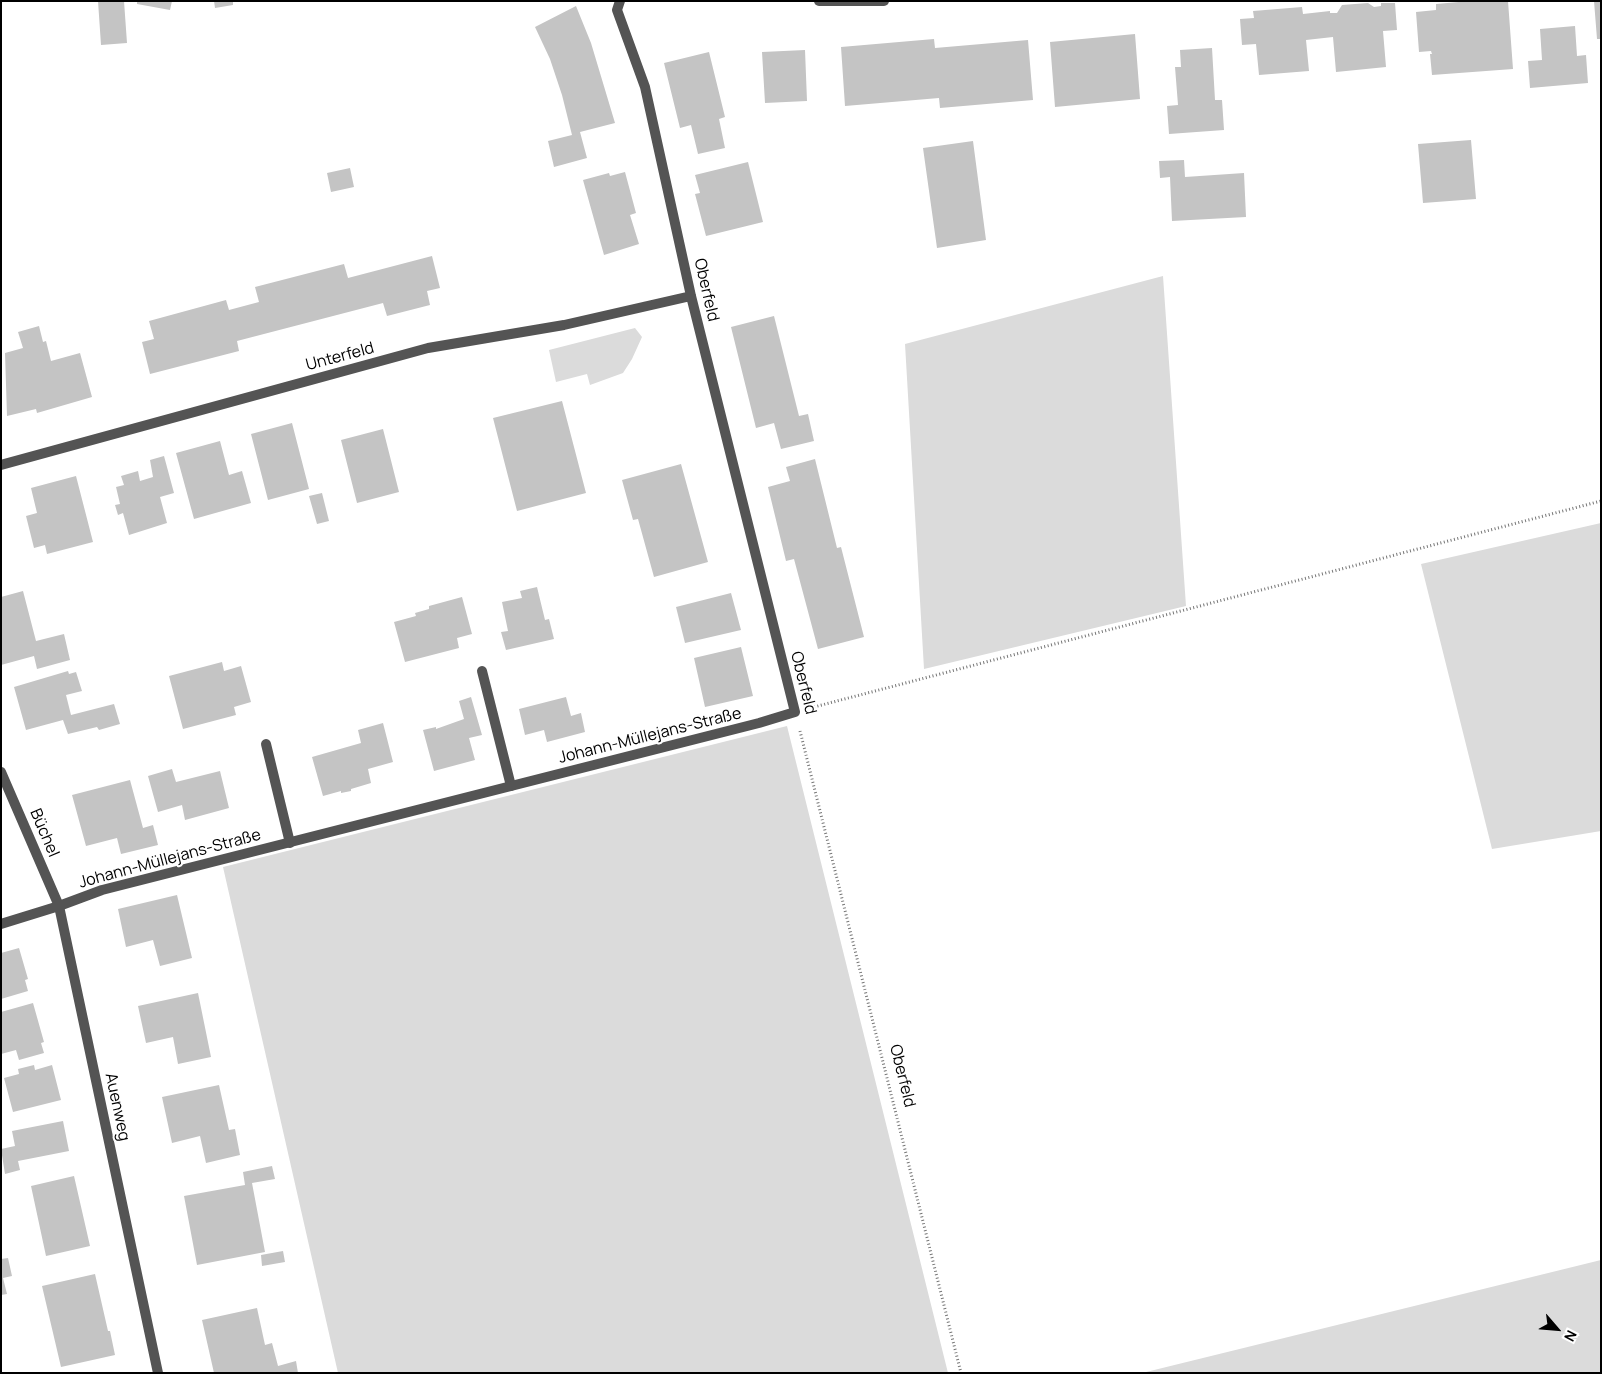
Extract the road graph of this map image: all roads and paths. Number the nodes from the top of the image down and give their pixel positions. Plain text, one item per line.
1 (620, 1) edge
2 (819, 1) edge
3 (884, 1) edge
4 (691, 296) junction
5 (1, 464) edge
6 (1601, 501) edge
7 (482, 670) dead end
8 (795, 712) junction
9 (266, 744) dead end
10 (1, 772) edge
11 (511, 786) junction
12 (290, 843) junction
13 (59, 906) junction
14 (1, 924) edge
15 (158, 1373) edge
16 (961, 1373) edge

1 - 4 street, Oberfeld
2 - 3 street
4 - 5 street, Unterfeld
4 - 8 street, Oberfeld
6 - 8 path
7 - 11 street
8 - 11 street, Johann-Müllejans-Straße
8 - 16 path, Oberfeld
9 - 12 street
10 - 13 street, Büchel
11 - 12 street, Johann-Müllejans-Straße
12 - 13 street, Johann-Müllejans-Straße
13 - 14 street
13 - 15 street, Auenweg

